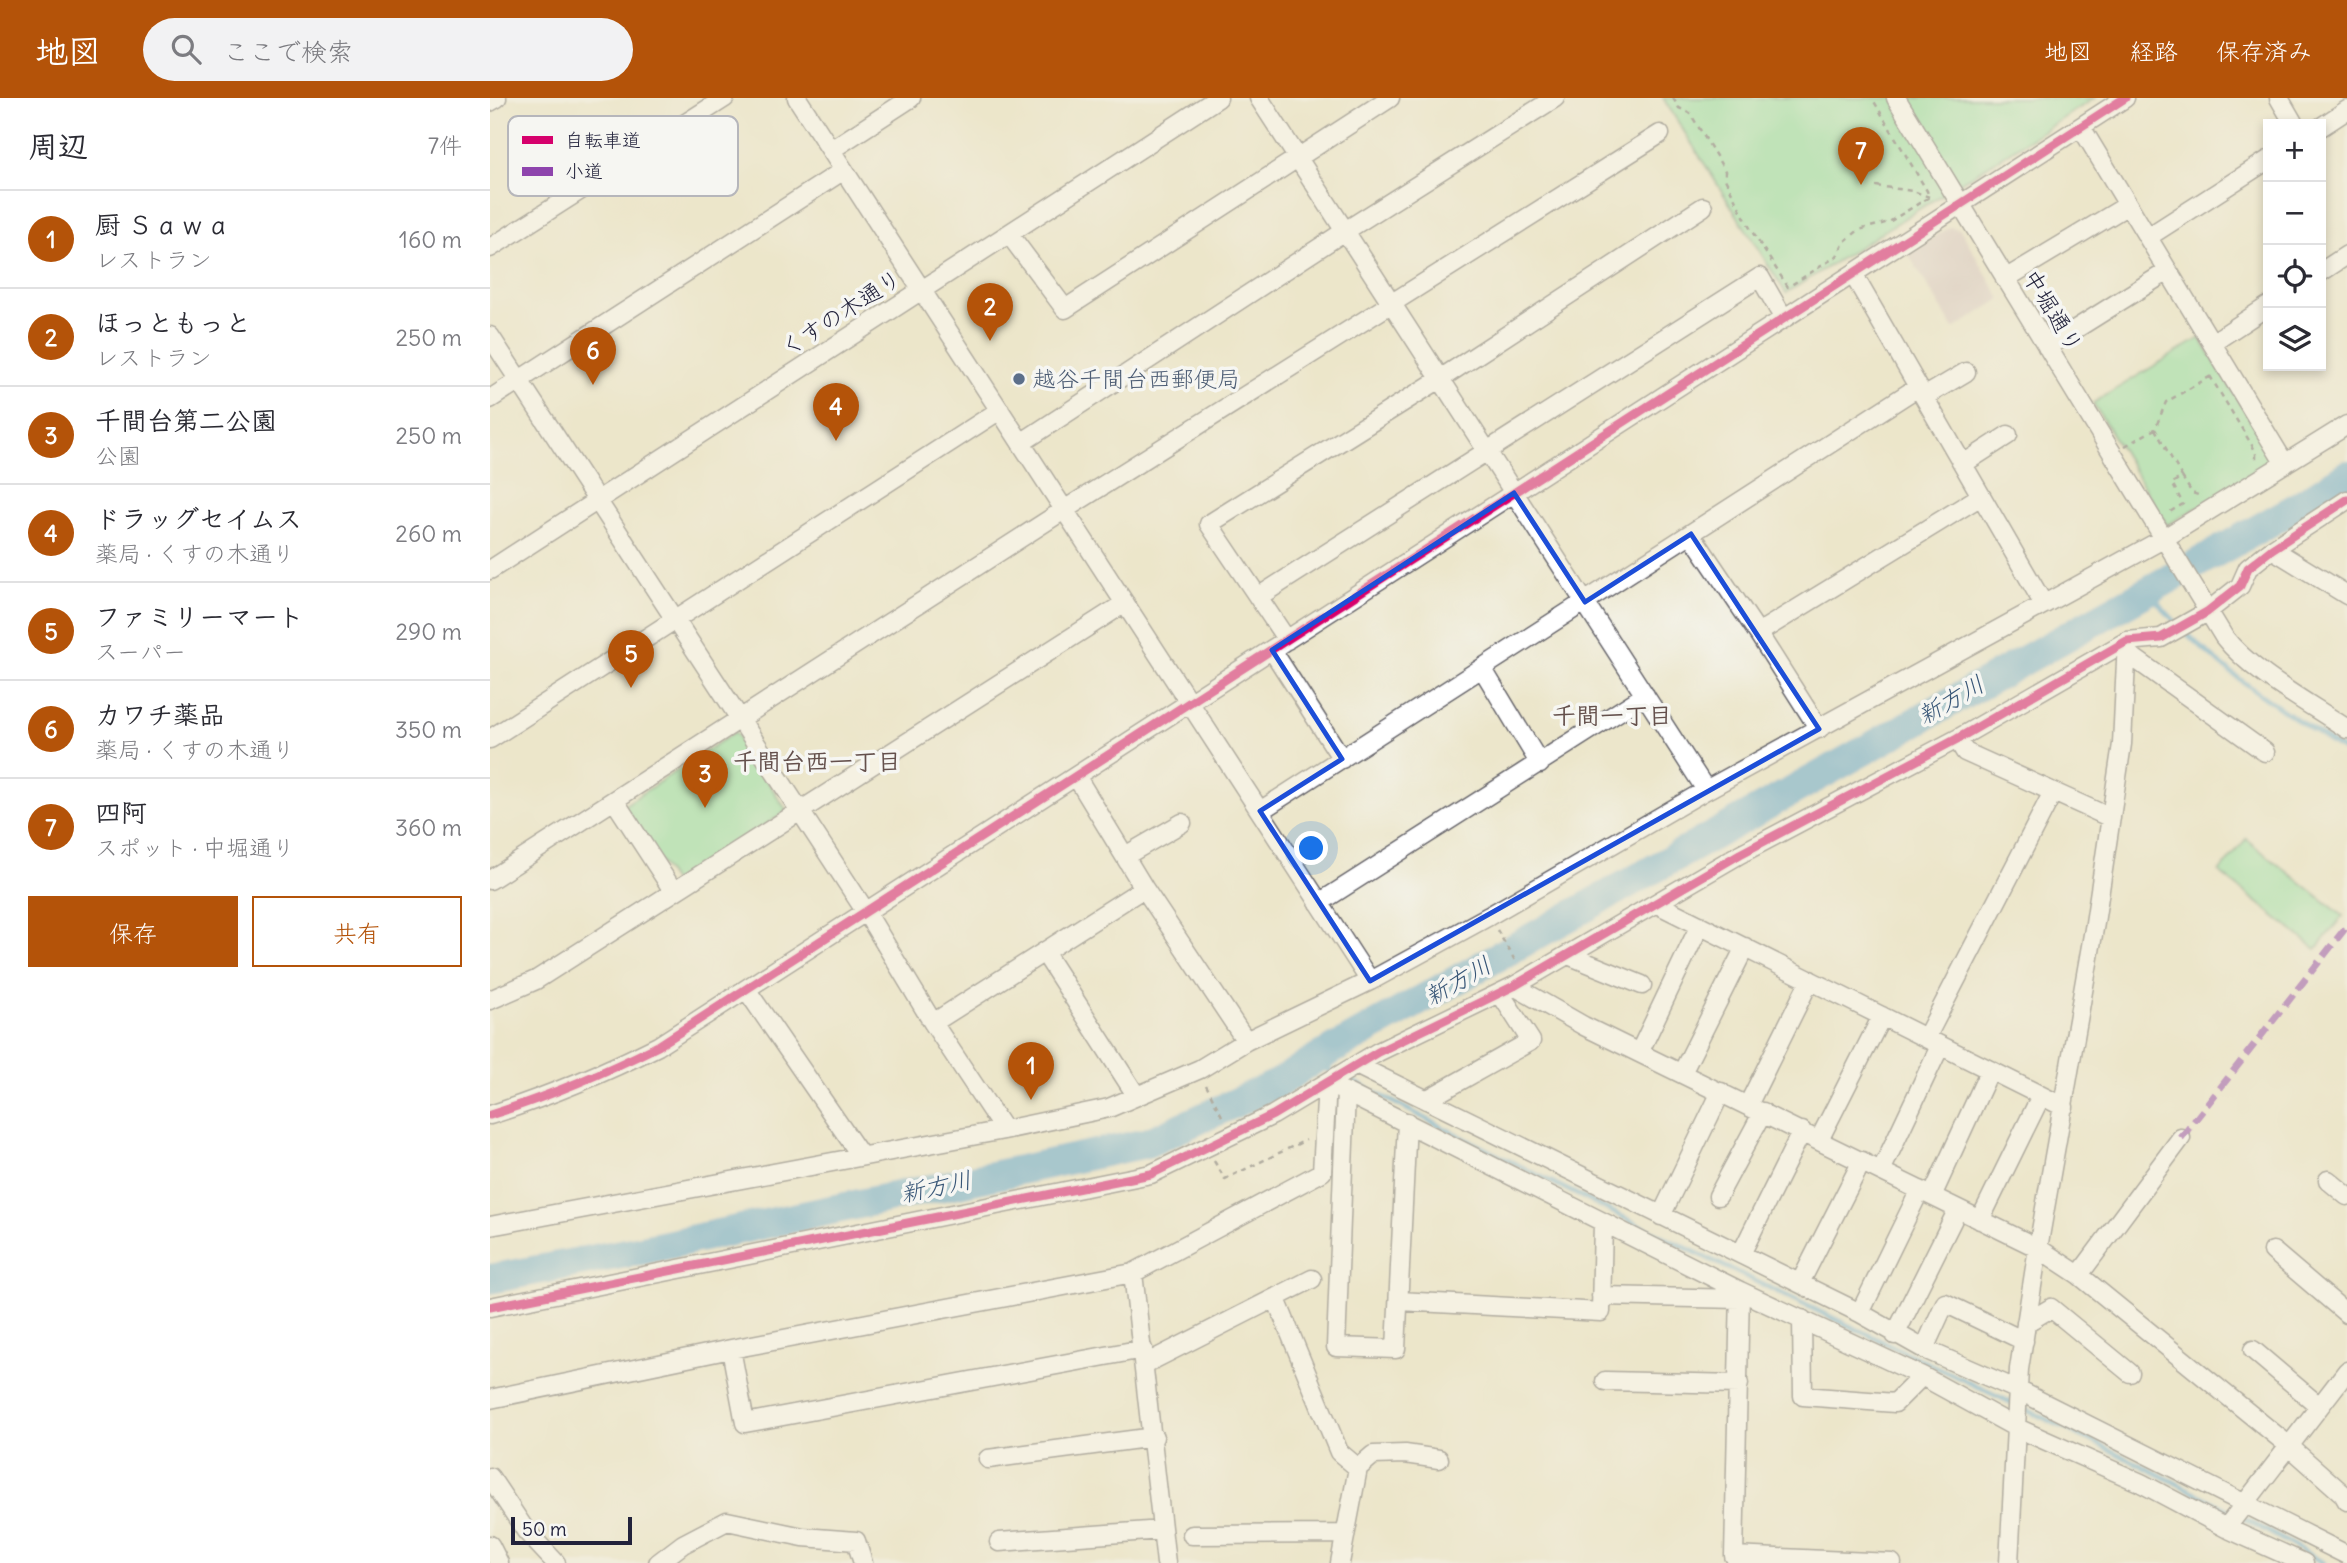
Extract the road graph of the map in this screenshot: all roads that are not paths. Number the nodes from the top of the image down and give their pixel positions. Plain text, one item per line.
1 (497, 98) edge
2 (725, 98) edge
3 (797, 98) edge
4 (911, 98) edge
5 (1218, 98) edge
6 (1259, 98) edge
7 (1390, 98) edge
8 (1555, 98) edge
9 (1896, 98) edge
10 (2279, 98) edge
11 (2344, 98) edge
12 (2121, 99) edge
13 (490, 102) edge
14 (2347, 103) edge
15 (2347, 110) edge
16 (697, 116) edge
17 (2291, 119) edge
18 (2326, 124) edge
19 (2081, 127) junction
20 (1660, 134) dead end
21 (831, 150) junction
22 (1298, 159) junction
23 (2263, 163) edge
24 (844, 170) junction
25 (571, 196) edge
26 (1960, 205) junction
27 (2128, 205) junction
28 (1703, 207) dead end
29 (1345, 231) junction
30 (1009, 234) junction
31 (2148, 237) junction
32 (490, 248) edge
33 (2347, 255) edge
34 (2326, 269) edge
35 (2168, 271) junction
36 (1853, 274) junction
37 (2005, 279) junction
38 (922, 290) junction
39 (1392, 304) junction
40 (2265, 308) edge
41 (1784, 319) junction
42 (490, 336) edge
43 (2211, 343) junction
44 (2047, 347) junction
45 (1966, 372) dead end
46 (1440, 379) junction
47 (519, 380) junction
48 (1921, 392) junction
49 (490, 398) edge
50 (1000, 410) junction
51 (2347, 425) edge
52 (2008, 435) dead end
53 (1021, 443) junction
54 (1488, 452) junction
55 (1963, 464) junction
56 (2285, 464) junction
57 (1514, 493) junction
58 (1980, 496) junction
59 (2347, 500) edge
60 (597, 501) junction
61 (1064, 510) junction
62 (1691, 534) junction
63 (2166, 544) junction
64 (2272, 549) junction
65 (490, 570) edge
66 (2347, 595) edge
67 (1258, 597) junction
68 (1585, 602) junction
69 (1125, 603) junction
70 (2043, 603) junction
71 (2203, 606) junction
72 (674, 620) junction
73 (1758, 633) junction
74 (1287, 640) junction
75 (2127, 648) junction
76 (1272, 650) junction
77 (1482, 668) junction
78 (1645, 695) junction
79 (1189, 703) junction
80 (739, 719) junction
81 (1819, 729) junction
82 (2347, 729) edge
83 (490, 739) edge
84 (1957, 739) junction
85 (2264, 752) dead end
86 (1342, 759) junction
87 (1540, 764) junction
88 (1076, 776) junction
89 (1706, 790) junction
90 (2053, 792) junction
91 (614, 800) junction
92 (1260, 811) junction
93 (800, 812) junction
94 (2111, 818) junction
95 (1182, 823) dead end
96 (1125, 856) junction
97 (490, 880) edge
98 (1144, 888) junction
99 (674, 892) junction
100 (1319, 902) junction
101 (1657, 904) junction
102 (866, 912) junction
103 (1700, 925) junction
104 (1745, 947) junction
105 (1044, 952) junction
106 (1568, 955) junction
107 (1810, 980) junction
108 (1370, 981) junction
109 (1512, 984) junction
110 (1642, 985) dead end
111 (746, 989) junction
112 (490, 1000) edge
113 (1882, 1016) junction
114 (933, 1023) junction
115 (1246, 1041) junction
116 (1933, 1042) junction
117 (1639, 1053) junction
118 (1356, 1065) junction
119 (1990, 1070) junction
120 (1682, 1073) junction
121 (1327, 1083) junction
122 (1346, 1092) junction
123 (1721, 1092) junction
124 (1136, 1095) junction
125 (2041, 1096) junction
126 (1426, 1100) junction
127 (2064, 1107) junction
128 (1756, 1109) junction
129 (490, 1115) edge
130 (1407, 1122) junction
131 (1004, 1130) junction
132 (1802, 1131) junction
133 (2181, 1138) dead end
134 (1819, 1140) junction
135 (861, 1156) junction
136 (1862, 1161) junction
137 (1881, 1171) junction
138 (2328, 1180) dead end
139 (1926, 1193) junction
140 (1718, 1196) dead end
141 (2347, 1196) edge
142 (1958, 1209) junction
143 (1661, 1216) junction
144 (1980, 1220) junction
145 (1603, 1222) junction
146 (490, 1226) edge
147 (2038, 1248) junction
148 (2273, 1251) dead end
149 (1741, 1254) junction
150 (1133, 1273) junction
151 (2079, 1275) junction
152 (1312, 1279) dead end
153 (1800, 1283) junction
154 (1740, 1295) junction
155 (1601, 1296) junction
156 (1276, 1299) junction
157 (1399, 1301) junction
158 (490, 1307) edge
159 (1860, 1312) junction
160 (2347, 1314) edge
161 (1802, 1319) junction
162 (2026, 1322) junction
163 (1895, 1335) junction
164 (2024, 1341) junction
165 (731, 1349) junction
166 (1923, 1349) junction
167 (2253, 1350) dead end
168 (1144, 1357) junction
169 (2347, 1371) edge
170 (2130, 1373) dead end
171 (1922, 1376) junction
172 (1605, 1381) dead end
173 (1738, 1384) junction
174 (2018, 1390) junction
175 (490, 1399) edge
176 (2319, 1406) junction
177 (2015, 1427) junction
178 (1154, 1437) junction
179 (2288, 1445) junction
180 (988, 1459) dead end
181 (1439, 1459) dead end
182 (1358, 1468) junction
183 (490, 1477) edge
184 (2347, 1501) edge
185 (2245, 1502) junction
186 (2226, 1528) junction
187 (1162, 1530) junction
188 (1345, 1534) junction
189 (1192, 1535) dead end
190 (999, 1542) dead end
191 (490, 1545) edge
192 (2347, 1555) edge
193 (2297, 1561) edge
194 (499, 1563) edge
195 (556, 1563) edge
196 (657, 1563) edge
197 (863, 1563) edge
198 (1166, 1563) edge
199 (1340, 1563) edge
200 (1892, 1563) edge
201 (2008, 1563) edge

1 - 13 street
2 - 16 street
3 - 21 street
4 - 21 street
5 - 30 street, くすの木通り
6 - 22 street
7 - 22 street
8 - 29 street
9 - 26 street, 中堀通り
10 - 17 street
11 - 14 street
12 - 19 street
15 - 18 street
19 - 26 street
19 - 27 street
20 - 39 street
21 - 24 street
22 - 29 street
22 - 30 street
23 - 31 street
24 - 38 street
24 - 47 street
25 - 32 street
26 - 36 street
26 - 37 street, 中堀通り
27 - 31 street
27 - 37 street
28 - 46 street
29 - 39 street
29 - 53 street
30 - 38 street, くすの木通り
31 - 35 street
33 - 34 street
35 - 43 street
35 - 44 street
36 - 41 street
36 - 48 street
37 - 44 street, 中堀通り
38 - 50 street
38 - 60 street, くすの木通り
39 - 46 street
39 - 61 street
40 - 43 street
41 - 54 street
41 - 57 street
42 - 47 street
43 - 56 street
44 - 63 street, 中堀通り
45 - 48 street
46 - 54 street
46 - 67 street
47 - 49 street
47 - 60 street
48 - 55 street
48 - 62 street
50 - 53 street
50 - 72 street
51 - 56 street
52 - 55 street
53 - 61 street
54 - 57 street
54 - 67 street
55 - 58 street
56 - 63 street
57 - 68 street
57 - 74 street
58 - 70 street
58 - 73 street
59 - 64 street
60 - 65 street, くすの木通り
60 - 72 street
61 - 69 street
61 - 80 street
62 - 68 street
62 - 73 street
63 - 70 street
63 - 71 street, 中堀通り
64 - 66 street
64 - 71 street
67 - 74 street
68 - 77 street
68 - 78 street
69 - 79 street
69 - 93 street
70 - 81 street
71 - 75 street
71 - 82 street
72 - 80 street
72 - 83 street
73 - 81 street
74 - 76 street
75 - 84 street
75 - 85 street
75 - 94 street
76 - 79 street
76 - 86 street
77 - 86 street
77 - 87 street
78 - 87 street
78 - 89 street
79 - 88 street
79 - 92 street
80 - 91 street
80 - 93 street
81 - 89 street
84 - 90 street
84 - 101 street
86 - 92 street
87 - 100 street
88 - 96 street
88 - 102 street
89 - 108 street
90 - 94 street
90 - 116 street
91 - 97 street
91 - 99 street
92 - 100 street
93 - 99 street
93 - 102 street
94 - 127 street
95 - 96 street
96 - 98 street
98 - 105 street
98 - 115 street
99 - 112 street
100 - 108 street
101 - 103 street
101 - 106 street
102 - 111 street
102 - 114 street
103 - 104 street
103 - 117 street
104 - 107 street
104 - 120 street
105 - 114 street
105 - 124 street
106 - 109 street
106 - 110 street
107 - 113 street
107 - 128 street
108 - 115 street
109 - 117 street
109 - 118 street
109 - 126 street
111 - 129 street
111 - 135 street
113 - 116 street
113 - 134 street
114 - 131 street
115 - 124 street
116 - 119 street
116 - 137 street
117 - 120 street
118 - 121 street
118 - 126 street
119 - 125 street
119 - 139 street
120 - 123 street
121 - 122 street
121 - 150 street
121 - 158 street
122 - 130 street
122 - 157 street
123 - 128 street
123 - 143 street
124 - 131 street
125 - 127 street
125 - 144 street
126 - 143 street
127 - 147 street
128 - 132 street
128 - 140 street
130 - 145 street
130 - 157 street
131 - 135 street
132 - 134 street
132 - 149 street
133 - 151 street
134 - 136 street
135 - 146 street
136 - 137 street
136 - 153 street
137 - 139 street
138 - 141 street
139 - 142 street
139 - 159 street
142 - 144 street
142 - 163 street
143 - 149 street
144 - 147 street
145 - 154 street
145 - 155 street
147 - 151 street
147 - 162 street
148 - 160 street
149 - 153 street
150 - 165 street
150 - 168 street
151 - 179 street
152 - 156 street
153 - 159 street
154 - 155 street
154 - 161 street
154 - 173 street
155 - 157 street
156 - 168 street
156 - 182 street
159 - 163 street
161 - 171 street
161 - 171 street
162 - 164 street
162 - 170 street
163 - 166 street
164 - 166 street
164 - 174 street
165 - 168 street
165 - 175 street
166 - 174 street
167 - 176 street
168 - 178 street
169 - 176 street
171 - 177 street
172 - 173 street
173 - 200 street
174 - 177 street
174 - 185 street
176 - 179 street
177 - 186 street
177 - 201 street
178 - 180 street
178 - 187 street
179 - 184 street
179 - 185 street
181 - 182 street
182 - 188 street
183 - 195 street
185 - 186 street
185 - 192 street
186 - 193 street
187 - 190 street
187 - 198 street
188 - 189 street
188 - 199 street
191 - 194 street
196 - 197 street

